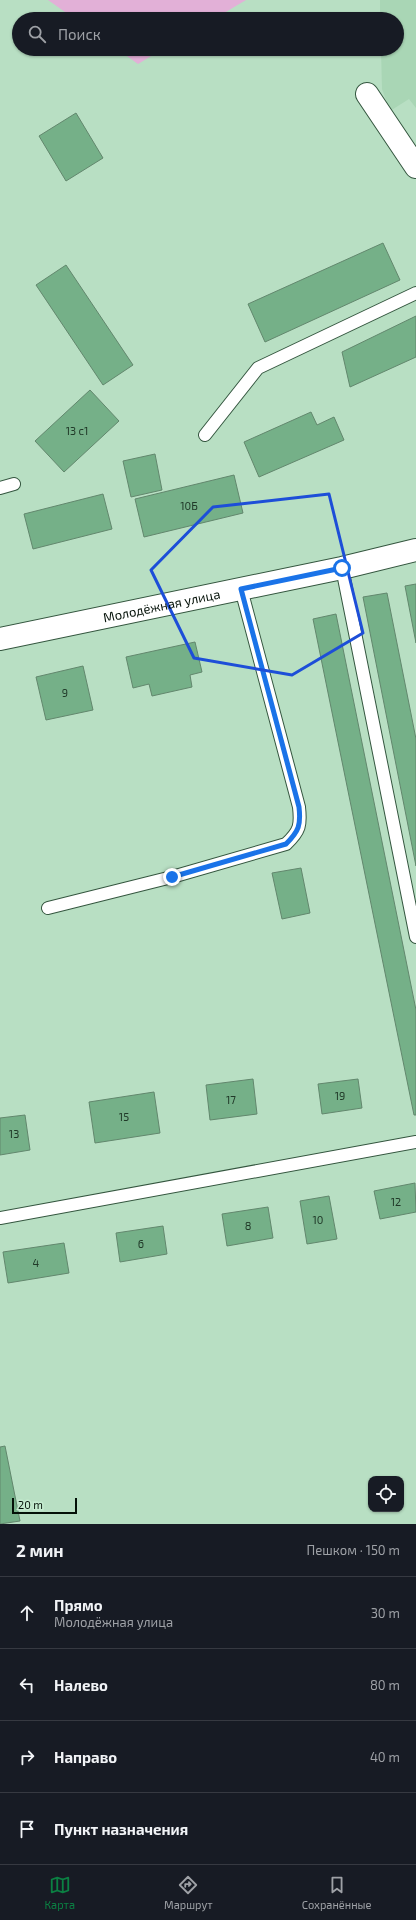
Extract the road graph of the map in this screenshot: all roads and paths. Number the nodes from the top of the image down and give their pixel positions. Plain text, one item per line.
1 (367, 94) dead end
2 (416, 167) edge
3 (416, 292) edge
4 (205, 435) dead end
5 (14, 484) dead end
6 (0, 488) edge
7 (416, 550) edge
8 (342, 568) junction
9 (241, 589) junction
10 (0, 639) edge
11 (48, 908) dead end
12 (416, 937) edge
13 (416, 1142) edge
14 (0, 1218) edge

1 - 2 street
3 - 4 lane
5 - 6 lane
7 - 8 street, Молодёжная улица
8 - 9 street, Молодёжная улица
8 - 12 lane
9 - 10 street, Молодёжная улица
9 - 11 lane
13 - 14 lane

